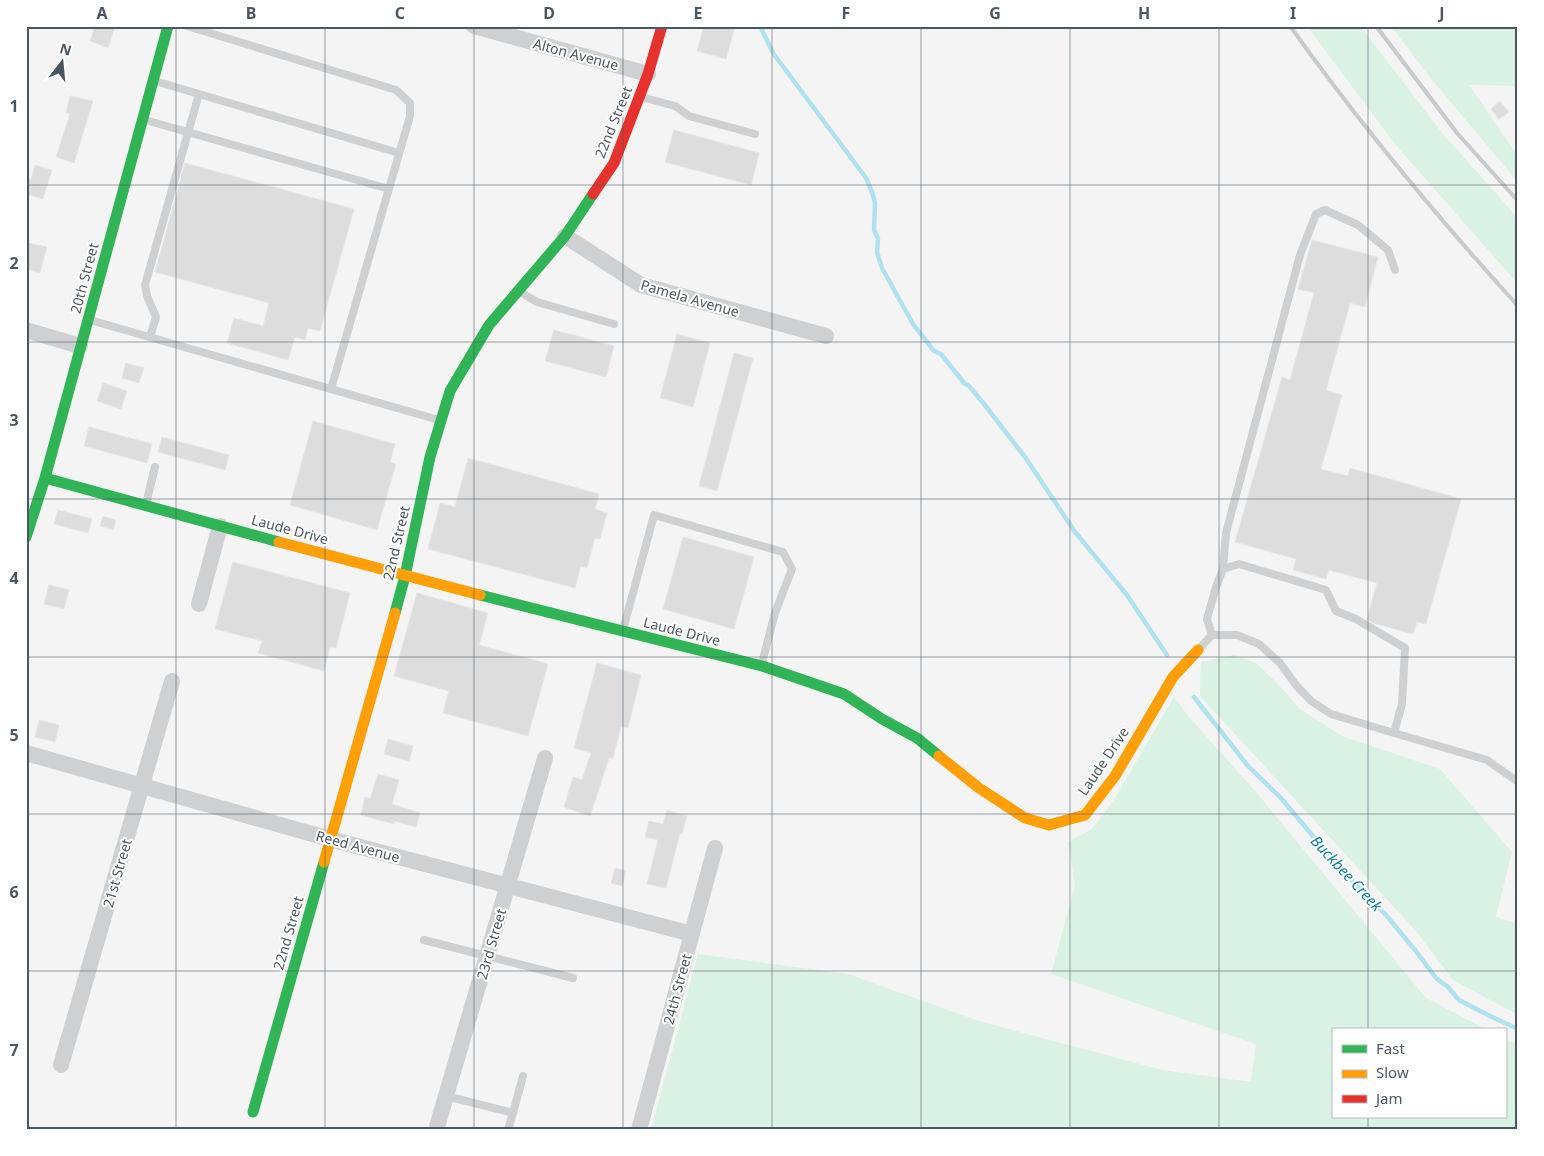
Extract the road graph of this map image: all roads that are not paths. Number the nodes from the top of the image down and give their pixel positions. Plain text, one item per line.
1 (168, 26) edge
2 (187, 26) edge
3 (474, 26) edge
4 (662, 26) edge
5 (648, 74) junction
6 (153, 80) junction
7 (199, 94) junction
8 (640, 96) junction
9 (143, 119) junction
10 (188, 132) junction
11 (755, 134) dead end
12 (400, 152) junction
13 (389, 189) junction
14 (565, 236) junction
15 (1395, 270) dead end
16 (518, 291) junction
17 (88, 320) junction
18 (614, 324) dead end
19 (26, 330) edge
20 (826, 336) dead end
21 (150, 337) junction
22 (80, 346) junction
23 (331, 389) junction
24 (441, 421) junction
25 (155, 467) dead end
26 (45, 478) junction
27 (146, 506) junction
28 (220, 526) junction
29 (26, 537) edge
30 (1223, 569) junction
31 (405, 576) junction
32 (198, 604) dead end
33 (622, 632) junction
34 (1212, 635) junction
35 (1198, 650) joint
36 (762, 666) junction
37 (172, 681) dead end
38 (1394, 733) junction
39 (26, 753) edge
40 (545, 758) dead end
41 (1518, 782) edge
42 (142, 786) junction
43 (330, 839) junction
44 (715, 848) dead end
45 (508, 885) junction
46 (692, 934) junction
47 (424, 940) dead end
48 (487, 957) junction
49 (573, 978) dead end
50 (60, 1065) dead end
51 (523, 1076) dead end
52 (446, 1096) junction
53 (253, 1112) dead end
54 (513, 1112) junction
55 (436, 1130) edge
56 (508, 1130) edge
57 (639, 1130) edge

1 - 6 street, 20th Street
2 - 12 lane
3 - 5 street, Alton Avenue
4 - 5 street, 22nd Street
5 - 8 street, 22nd Street
6 - 7 lane
6 - 9 street, 20th Street
7 - 10 lane
7 - 12 lane
8 - 11 lane
8 - 14 street, 22nd Street
9 - 10 lane
9 - 17 street, 20th Street
10 - 13 lane
10 - 21 lane
12 - 13 lane
13 - 23 lane
14 - 16 street, 22nd Street
14 - 20 street, Pamela Avenue
15 - 30 lane
16 - 18 lane
16 - 24 street, 22nd Street
17 - 21 lane
17 - 22 street, 20th Street
19 - 22 street
21 - 23 lane
22 - 26 street, 20th Street
23 - 24 lane
24 - 31 street, 22nd Street
25 - 27 lane
26 - 27 street, Laude Drive
26 - 29 street, 20th Street
27 - 28 street, Laude Drive
28 - 31 street, Laude Drive
28 - 32 street
30 - 34 lane
30 - 38 lane
31 - 33 street, Laude Drive
31 - 43 street, 22nd Street
33 - 36 street, Laude Drive
33 - 36 lane
34 - 35 lane
34 - 38 lane
35 - 36 street, Laude Drive
37 - 42 street, 21st Street
38 - 41 lane
39 - 42 street, Reed Avenue
40 - 45 street, 23rd Street
42 - 43 street, Reed Avenue
42 - 50 street, 21st Street
43 - 45 street, Reed Avenue
43 - 53 street, 22nd Street
44 - 46 street, 24th Street
45 - 46 street, Reed Avenue
45 - 48 street, 23rd Street
46 - 57 street, 24th Street
47 - 48 lane
48 - 49 lane
48 - 52 street, 23rd Street
51 - 54 lane
52 - 54 lane
52 - 55 street, 23rd Street
54 - 56 lane

